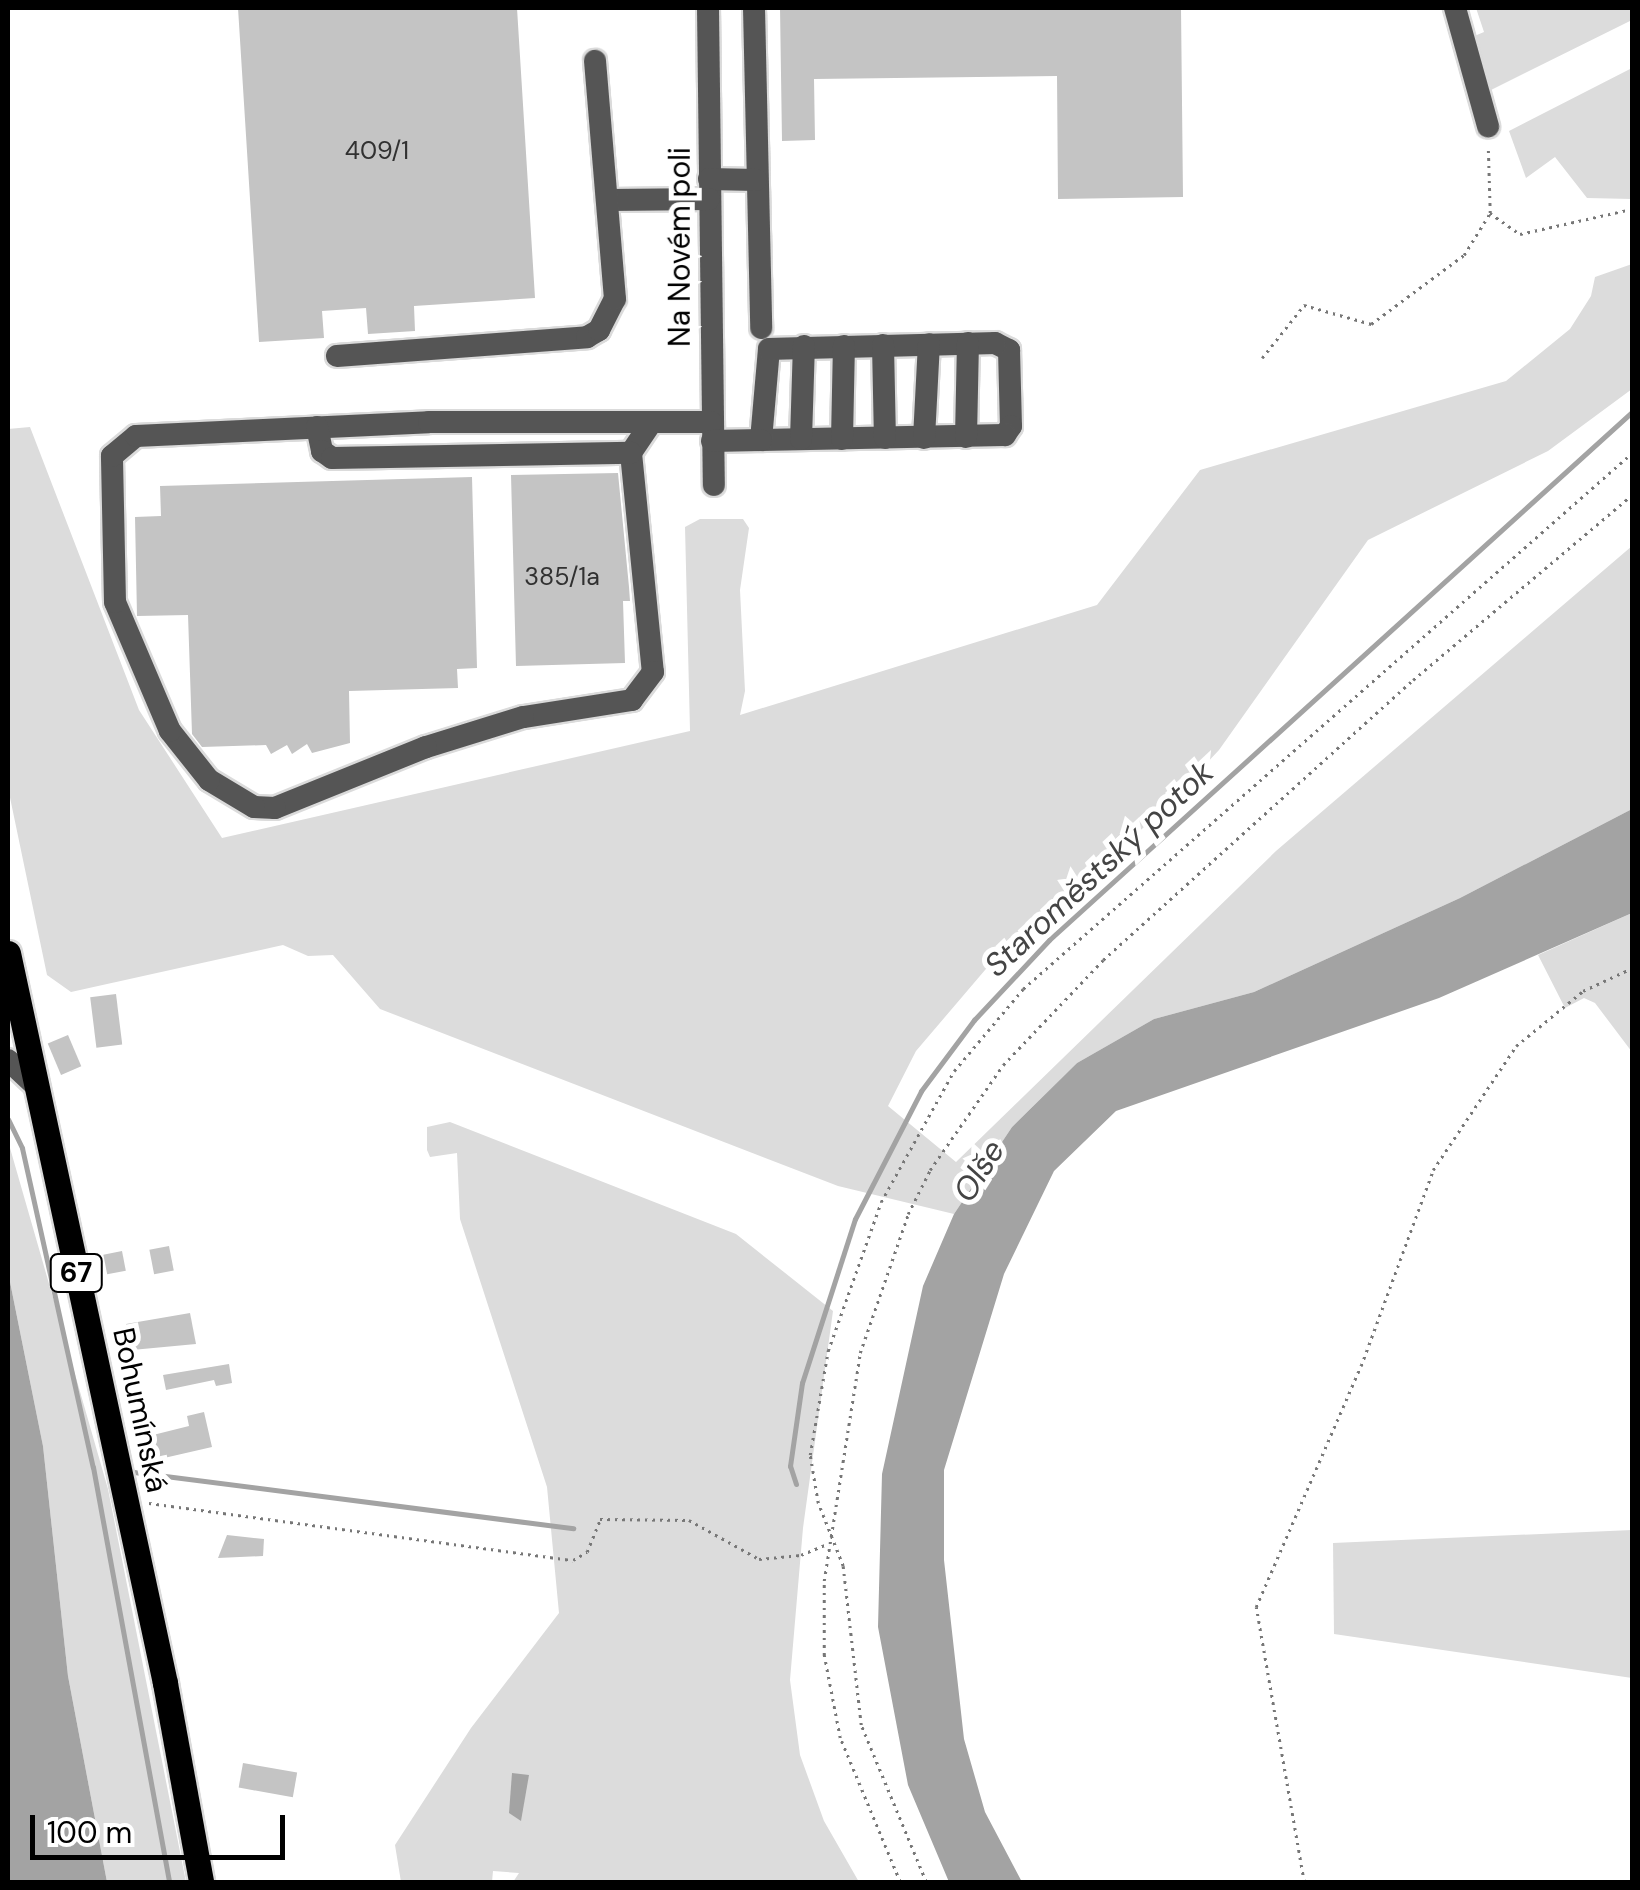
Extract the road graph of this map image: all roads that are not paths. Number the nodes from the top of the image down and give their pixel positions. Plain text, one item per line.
1 (708, 8) edge
2 (754, 8) edge
3 (1456, 8) edge
4 (595, 61) dead end
5 (1488, 126) road end
6 (756, 180) junction
7 (709, 189) junction
8 (610, 200) junction
9 (762, 328) dead end
10 (968, 343) junction
11 (929, 344) junction
12 (883, 345) junction
13 (804, 346) junction
14 (844, 346) junction
15 (337, 356) dead end
16 (429, 422) junction
17 (651, 423) junction
18 (316, 427) junction
19 (712, 431) junction
20 (966, 437) junction
21 (885, 438) junction
22 (924, 438) junction
23 (802, 439) junction
24 (842, 439) junction
25 (761, 440) junction
26 (631, 454) junction
27 (428, 455) junction
28 (714, 485) dead end
29 (8, 952) edge
30 (8, 1060) edge
31 (32, 1083) junction
32 (201, 1882) edge

1 - 7 street, Na Novém poli
2 - 6 street
3 - 5 street
4 - 8 street
6 - 7 street
6 - 9 street
7 - 8 street
7 - 19 street, Na Novém poli
8 - 15 street
10 - 11 street
10 - 20 street
10 - 20 street
11 - 12 street
11 - 22 street
12 - 14 street
12 - 21 street
13 - 14 street
13 - 23 street
13 - 25 street
14 - 24 street
16 - 17 street
16 - 18 street
16 - 27 street
17 - 19 street
17 - 26 street
18 - 26 street
18 - 27 street
19 - 25 street
19 - 28 street, Na Novém poli
20 - 22 street
21 - 22 street
21 - 24 street
23 - 24 street
23 - 25 street
26 - 27 street
29 - 31 main road, Bohumínská / 67
30 - 31 street
31 - 32 main road, Bohumínská / 67

